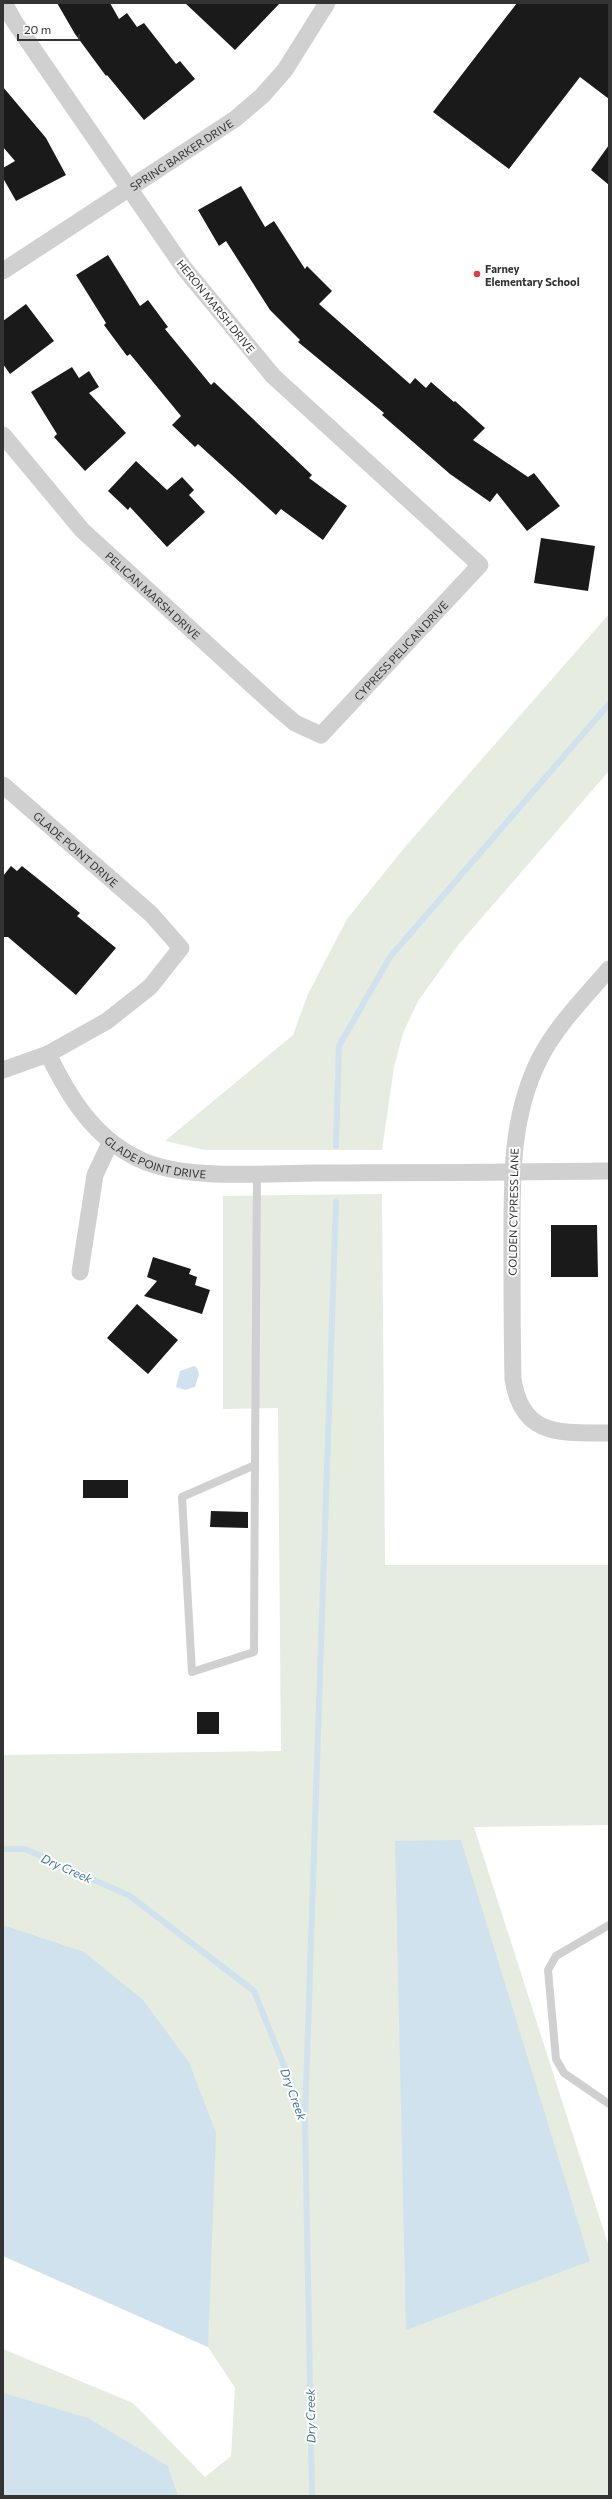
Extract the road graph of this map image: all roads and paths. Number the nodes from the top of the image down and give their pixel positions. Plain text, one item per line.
1 (4, 3) edge
2 (327, 3) edge
3 (128, 188) junction
4 (3, 271) edge
5 (3, 435) edge
6 (480, 565) joint
7 (321, 735) joint
8 (3, 785) edge
9 (609, 969) edge
10 (48, 1054) junction
11 (3, 1070) edge
12 (110, 1143) junction
13 (609, 1171) edge
14 (512, 1172) junction
15 (257, 1175) junction
16 (80, 1272) dead end
17 (609, 1433) edge
18 (255, 1465) junction
19 (609, 1925) edge
20 (609, 2104) edge

1 - 3 street, HERON MARSH DRIVE
2 - 3 street, SPRING BARKER DRIVE
3 - 4 street, SPRING BARKER DRIVE
3 - 6 street, HERON MARSH DRIVE
5 - 7 street, PELICAN MARSH DRIVE
6 - 7 street, CYPRESS PELICAN DRIVE
8 - 10 street, GLADE POINT DRIVE
9 - 14 street, GOLDEN CYPRESS LANE
10 - 11 street
10 - 12 street, GLADE POINT DRIVE
12 - 15 street, GLADE POINT DRIVE
12 - 16 street
13 - 14 street, GLADE POINT DRIVE
14 - 15 street, GLADE POINT DRIVE
14 - 17 street, GOLDEN CYPRESS LANE
15 - 18 lane
18 - 18 lane
19 - 20 lane

